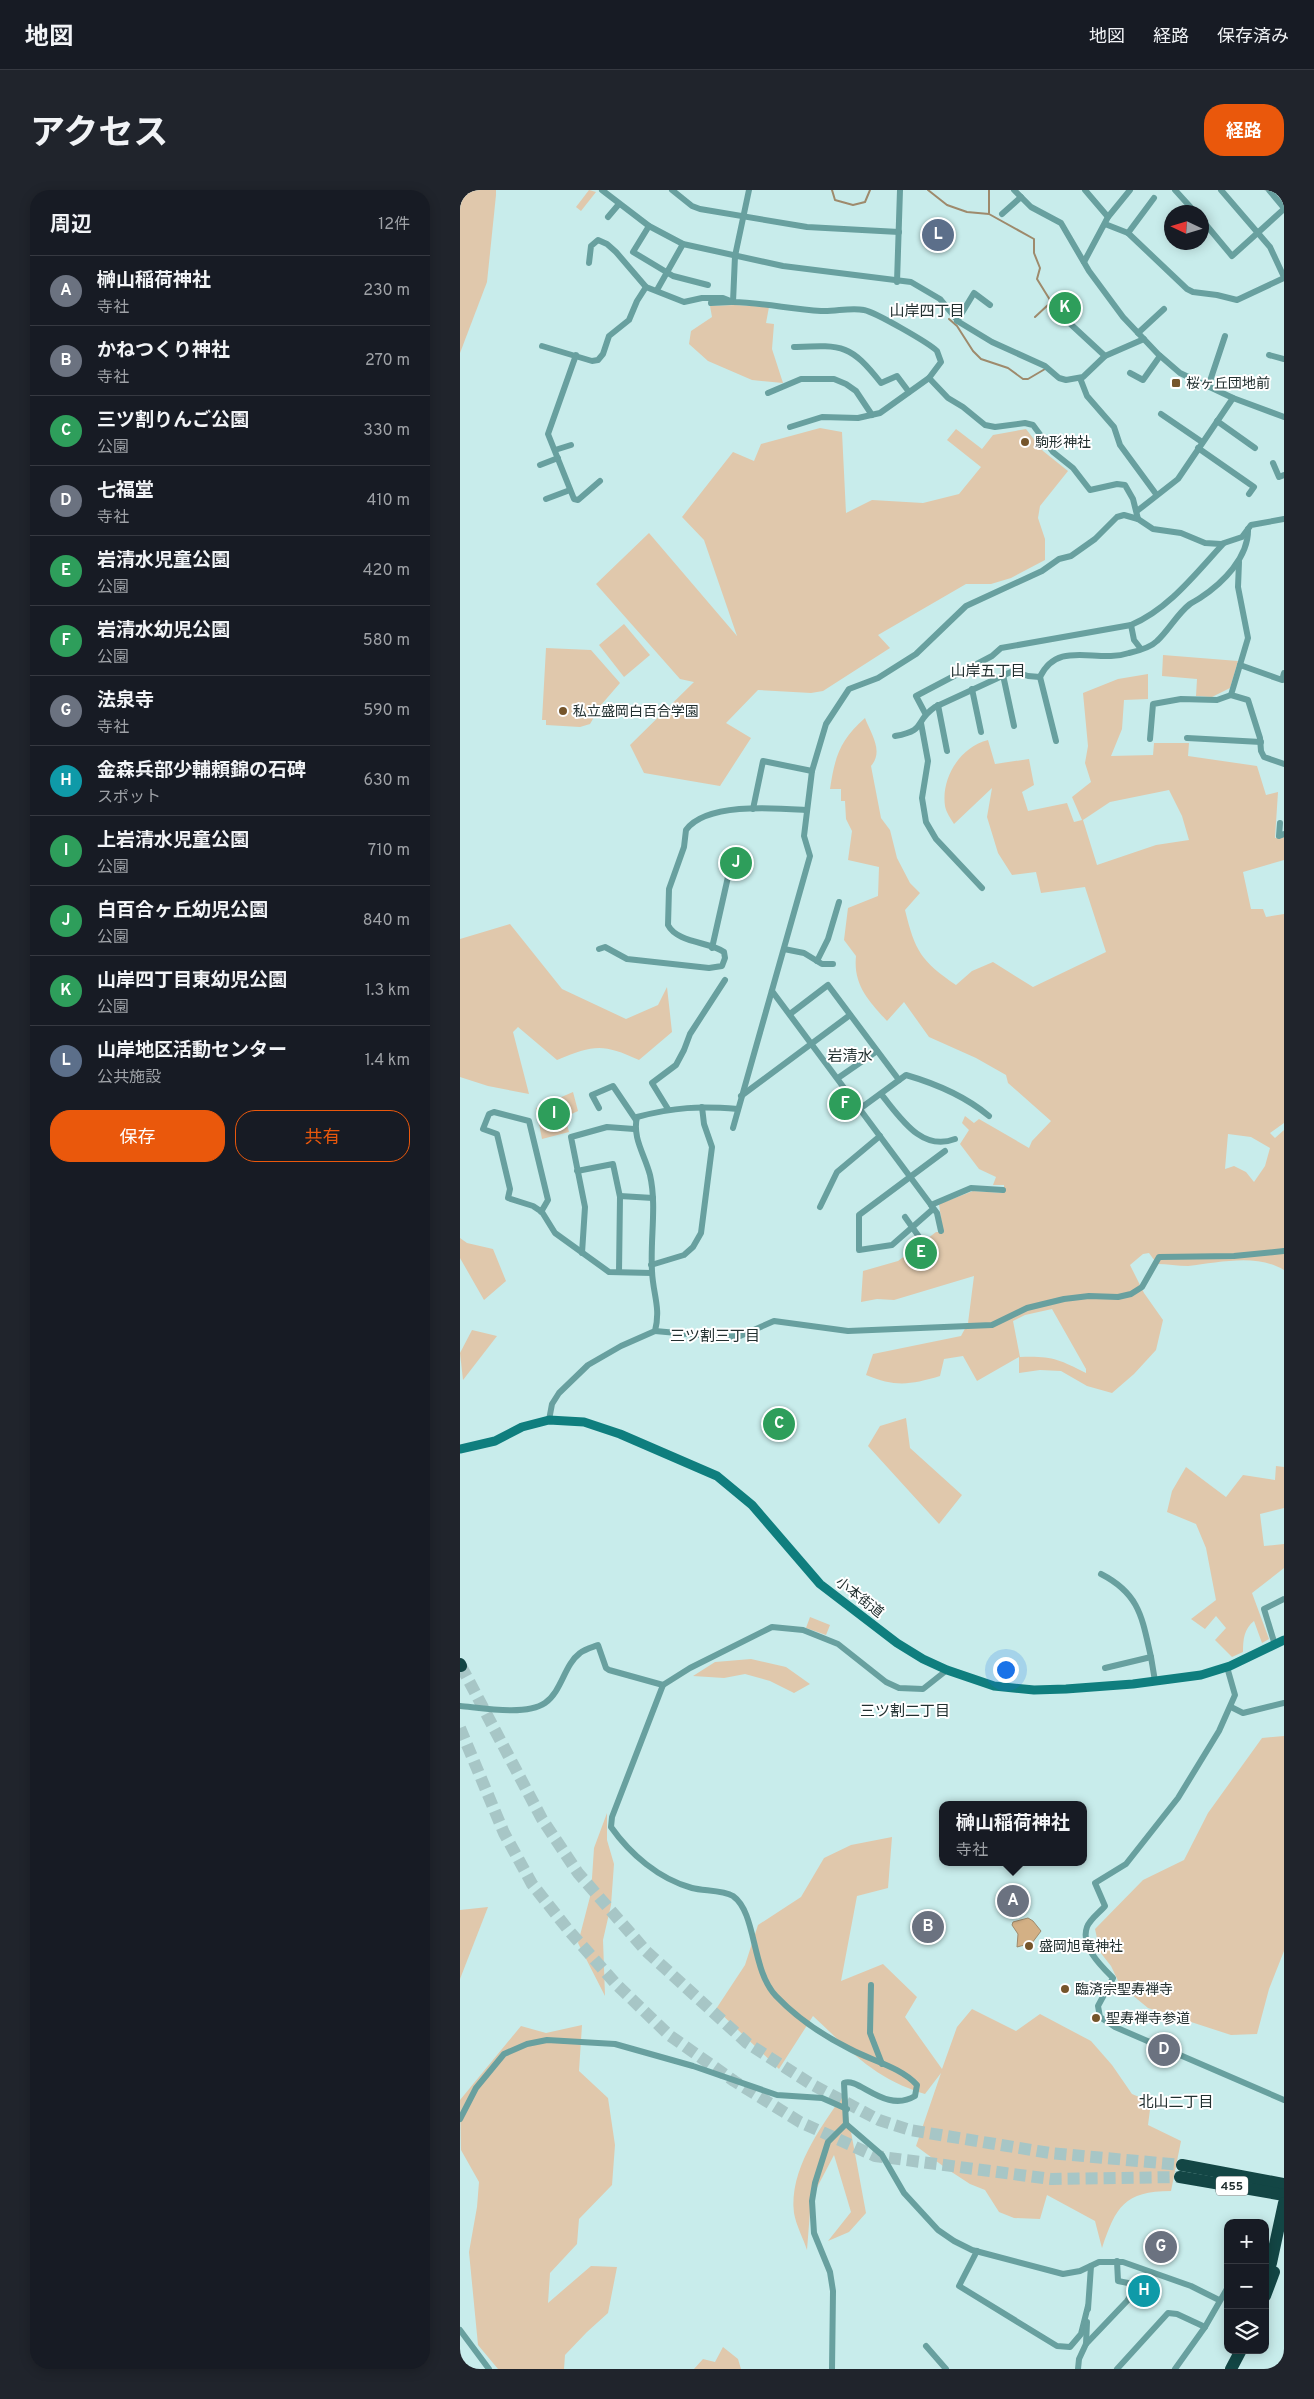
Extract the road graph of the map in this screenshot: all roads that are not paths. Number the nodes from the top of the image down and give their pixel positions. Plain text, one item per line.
1 (602, 190) edge
2 (672, 190) edge
3 (749, 190) edge
4 (900, 190) edge
5 (1014, 190) edge
6 (1085, 190) edge
7 (1175, 190) edge
8 (1220, 190) edge
9 (1269, 190) edge
10 (1128, 191) edge
11 (1021, 197) junction
12 (1154, 198) dead end
13 (619, 204) junction
14 (1189, 205) edge
15 (1284, 209) edge
16 (1002, 214) dead end
17 (744, 216) junction
18 (608, 217) dead end
19 (1107, 221) junction
20 (650, 226) junction
21 (1209, 228) edge
22 (899, 232) junction
23 (1128, 233) junction
24 (1258, 233) junction
25 (683, 244) junction
26 (735, 256) junction
27 (1084, 262) junction
28 (589, 263) dead end
29 (667, 273) junction
30 (1284, 278) edge
31 (897, 282) junction
32 (708, 285) dead end
33 (646, 287) junction
34 (657, 290) junction
35 (733, 302) junction
36 (710, 303) dead end
37 (990, 305) dead end
38 (1050, 306) dead end
39 (1164, 309) dead end
40 (957, 321) junction
41 (1138, 333) junction
42 (1225, 336) dead end
43 (1144, 339) junction
44 (542, 346) dead end
45 (794, 347) dead end
46 (576, 355) junction
47 (1269, 355) dead end
48 (1105, 356) junction
49 (1160, 356) junction
50 (1284, 359) edge
51 (1130, 372) dead end
52 (929, 378) junction
53 (1080, 378) junction
54 (1208, 387) junction
55 (909, 392) junction
56 (768, 393) dead end
57 (1233, 398) junction
58 (1161, 414) dead end
59 (872, 415) junction
60 (1284, 417) edge
61 (1217, 421) junction
62 (790, 427) dead end
63 (571, 445) dead end
64 (1200, 445) junction
65 (1256, 448) dead end
66 (555, 450) junction
67 (558, 458) junction
68 (1273, 463) dead end
69 (540, 465) dead end
70 (1284, 475) edge
71 (600, 481) dead end
72 (570, 490) junction
73 (1156, 494) junction
74 (1249, 494) dead end
75 (546, 499) dead end
76 (1137, 511) junction
77 (1138, 519) junction
78 (1284, 519) edge
79 (1248, 528) junction
80 (1223, 544) junction
81 (1239, 562) junction
82 (1132, 625) junction
83 (1141, 649) junction
84 (1240, 665) junction
85 (1003, 675) junction
86 (1040, 677) junction
87 (1283, 678) edge
88 (972, 689) junction
89 (1232, 695) junction
90 (938, 705) junction
91 (925, 713) junction
92 (921, 722) junction
93 (1014, 726) dead end
94 (981, 732) dead end
95 (895, 736) dead end
96 (1187, 738) dead end
97 (1150, 739) dead end
98 (1056, 741) dead end
99 (1260, 742) junction
100 (946, 751) dead end
101 (1284, 764) edge
102 (812, 771) junction
103 (753, 809) junction
104 (807, 810) junction
105 (1280, 823) dead end
106 (1284, 834) edge
107 (730, 868) dead end
108 (982, 888) dead end
109 (839, 902) dead end
110 (712, 948) junction
111 (599, 949) dead end
112 (784, 949) junction
113 (817, 961) junction
114 (833, 964) dead end
115 (725, 980) dead end
116 (772, 991) junction
117 (790, 1014) junction
118 (850, 1015) junction
119 (812, 1044) junction
120 (877, 1051) junction
121 (838, 1078) junction
122 (899, 1080) junction
123 (881, 1094) junction
124 (742, 1096) junction
125 (702, 1107) junction
126 (599, 1108) dead end
127 (668, 1109) junction
128 (738, 1109) junction
129 (861, 1109) junction
130 (850, 1116) dead end
131 (989, 1116) dead end
132 (636, 1120) junction
133 (733, 1128) dead end
134 (634, 1129) junction
135 (880, 1136) junction
136 (955, 1139) dead end
137 (945, 1151) dead end
138 (578, 1171) junction
139 (911, 1177) junction
140 (1003, 1190) dead end
141 (620, 1196) junction
142 (653, 1198) junction
143 (820, 1207) dead end
144 (932, 1207) junction
145 (541, 1212) junction
146 (905, 1217) dead end
147 (912, 1227) junction
148 (941, 1231) dead end
149 (922, 1242) dead end
150 (1284, 1251) edge
151 (582, 1252) junction
152 (652, 1265) junction
153 (619, 1272) junction
154 (652, 1273) junction
155 (655, 1331) junction
156 (549, 1420) junction
157 (460, 1449) edge
158 (1101, 1574) dead end
159 (1284, 1599) edge
160 (1284, 1640) edge
161 (1275, 1644) junction
162 (1151, 1657) junction
163 (1227, 1667) junction
164 (1105, 1668) dead end
165 (947, 1670) junction
166 (1156, 1681) junction
167 (663, 1685) junction
168 (1284, 1703) edge
169 (460, 1706) edge
170 (1231, 1707) junction
171 (871, 1985) dead end
172 (882, 2064) junction
173 (1284, 2100) edge
174 (846, 2109) junction
175 (460, 2119) edge
176 (846, 2124) junction
177 (1284, 2184) edge
178 (1284, 2195) edge
179 (1284, 2203) edge
180 (1277, 2239) edge
181 (977, 2251) junction
182 (1117, 2261) junction
183 (1269, 2265) edge
184 (1091, 2266) junction
185 (1269, 2277) edge
186 (1224, 2294) edge
187 (1220, 2300) junction
188 (1088, 2306) junction
189 (1205, 2327) junction
190 (460, 2330) edge
191 (1086, 2344) junction
192 (926, 2346) dead end
193 (1231, 2354) edge
194 (1240, 2354) edge
195 (489, 2369) edge
196 (832, 2369) edge
197 (946, 2369) edge
198 (1078, 2369) edge
199 (1117, 2369) edge
200 (1175, 2369) edge
201 (1222, 2369) edge
202 (1231, 2369) edge

1 - 13 street
2 - 17 street
3 - 17 street
4 - 22 street
5 - 11 street
6 - 19 street
7 - 14 street
8 - 24 street
9 - 15 street
10 - 19 street
11 - 16 street
11 - 27 street
12 - 23 street
13 - 18 street
13 - 20 street
15 - 24 street
17 - 22 street
17 - 26 street
19 - 23 street
19 - 27 street
20 - 25 street
20 - 29 street
21 - 24 street
22 - 31 street
23 - 30 street
24 - 30 street
25 - 26 street
25 - 29 street
26 - 31 street
26 - 35 street
27 - 41 street
28 - 33 street
29 - 32 street
29 - 34 street
31 - 40 street
33 - 34 street
33 - 46 street
34 - 35 street
35 - 36 street
35 - 52 street
37 - 40 street
38 - 48 street
39 - 41 street
40 - 53 street
41 - 43 street
42 - 54 street
43 - 48 street
43 - 49 street
44 - 46 street
45 - 55 street
46 - 66 street
47 - 50 street
48 - 53 street
49 - 51 street
49 - 54 street
52 - 55 street
52 - 76 street
53 - 73 street
54 - 57 street
55 - 59 street
56 - 59 street
57 - 60 street
57 - 61 street
58 - 64 street
59 - 62 street
61 - 64 street
61 - 65 street
63 - 66 street
64 - 73 street
64 - 74 street
66 - 67 street
67 - 69 street
67 - 72 street
68 - 70 street
71 - 72 street
72 - 75 street
73 - 76 street
76 - 77 street
77 - 80 street
77 - 102 street
78 - 79 street
79 - 80 street
79 - 81 street
80 - 82 street
81 - 83 street
81 - 84 street
82 - 83 street
82 - 91 street
83 - 86 street
84 - 87 street
84 - 89 street
85 - 86 street
85 - 88 street
85 - 93 street
86 - 98 street
88 - 90 street
88 - 94 street
89 - 97 street
89 - 99 street
90 - 91 street
90 - 100 street
91 - 92 street
92 - 95 street
92 - 108 street
96 - 99 street
99 - 101 street
102 - 103 street
102 - 104 street
103 - 104 street
103 - 110 street
104 - 112 street
105 - 106 street
107 - 110 street
109 - 113 street
110 - 111 street
112 - 113 street
112 - 116 street
113 - 114 street
115 - 127 street
116 - 117 street
116 - 124 street
117 - 118 street
117 - 119 street
118 - 119 street
118 - 120 street
119 - 121 street
119 - 124 street
120 - 121 street
120 - 122 street
121 - 129 street
122 - 123 street
122 - 131 street
123 - 129 street
123 - 136 street
124 - 128 street
125 - 127 street
125 - 128 street
125 - 152 street
126 - 132 street
127 - 132 street
128 - 133 street
129 - 130 street
129 - 135 street
132 - 134 street
134 - 138 street
134 - 142 street
135 - 139 street
135 - 143 street
137 - 139 street
138 - 141 street
138 - 151 street
139 - 144 street
139 - 147 street
140 - 144 street
141 - 142 street
141 - 153 street
142 - 152 street
144 - 147 street
144 - 148 street
145 - 145 street
145 - 151 street
146 - 147 street
147 - 149 street
150 - 155 street
151 - 153 street
152 - 154 street
153 - 154 street
154 - 155 street
155 - 156 street
156 - 157 street, 小本街道
156 - 165 street, 小本街道
158 - 162 street
159 - 161 street
160 - 161 street, 小本街道
161 - 163 street, 小本街道
162 - 164 street
162 - 166 street
163 - 166 street, 小本街道
163 - 170 street
165 - 166 street, 小本街道
165 - 167 street
167 - 169 street
167 - 172 street
168 - 170 street
170 - 173 street
171 - 172 street
172 - 174 street
174 - 175 street
174 - 176 street
176 - 181 street
176 - 196 street
177 - 178 highway, 455
179 - 180 highway
180 - 183 highway
180 - 185 highway
181 - 184 street
181 - 188 street
182 - 184 street
182 - 187 street
182 - 191 street
184 - 188 street
186 - 187 street
187 - 189 street
188 - 191 street
189 - 199 street
189 - 200 street
190 - 195 street
191 - 198 street
192 - 197 street
193 - 201 highway
194 - 202 highway

